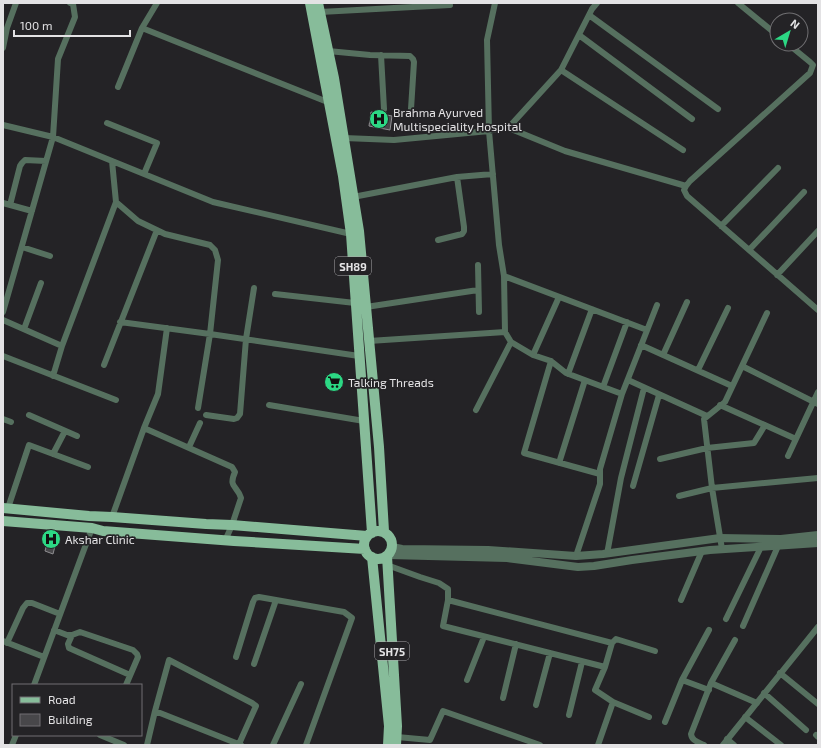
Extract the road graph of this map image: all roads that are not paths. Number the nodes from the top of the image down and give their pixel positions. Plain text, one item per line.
1 (16, 3) edge
2 (70, 3) edge
3 (156, 3) edge
4 (310, 3) edge
5 (495, 3) edge
6 (597, 3) edge
7 (738, 3) edge
8 (450, 5) dead end
9 (319, 7) edge
10 (589, 15) junction
11 (142, 28) junction
12 (769, 28) edge
13 (579, 35) junction
14 (3, 48) edge
15 (328, 51) junction
16 (798, 52) edge
17 (381, 55) junction
18 (561, 70) junction
19 (118, 87) dead end
20 (330, 103) junction
21 (384, 109) dead end
22 (411, 109) dead end
23 (718, 109) dead end
24 (692, 118) dead end
25 (108, 122) dead end
26 (3, 125) edge
27 (506, 127) junction
28 (489, 131) junction
29 (54, 137) junction
30 (344, 138) junction
31 (683, 150) dead end
32 (46, 161) junction
33 (112, 161) junction
34 (778, 168) dead end
35 (144, 174) junction
36 (493, 174) junction
37 (457, 177) junction
38 (686, 186) junction
39 (804, 192) dead end
40 (353, 197) junction
41 (116, 202) junction
42 (3, 203) edge
43 (10, 205) junction
44 (32, 211) junction
45 (721, 226) junction
46 (157, 230) junction
47 (818, 231) edge
48 (351, 234) junction
49 (438, 240) dead end
50 (22, 247) junction
51 (749, 250) junction
52 (50, 256) dead end
53 (478, 265) dead end
54 (777, 274) junction
55 (504, 276) junction
56 (41, 283) dead end
57 (254, 288) dead end
58 (6, 290) edge
59 (478, 290) junction
60 (275, 294) dead end
61 (559, 297) junction
62 (687, 302) dead end
63 (355, 303) junction
64 (657, 305) dead end
65 (816, 306) edge
66 (366, 307) junction
67 (728, 308) dead end
68 (592, 309) junction
69 (3, 312) edge
70 (479, 312) dead end
71 (767, 313) dead end
72 (3, 320) edge
73 (120, 322) junction
74 (627, 322) junction
75 (167, 328) junction
76 (24, 329) junction
77 (647, 330) junction
78 (505, 332) junction
79 (210, 334) junction
80 (246, 339) junction
81 (369, 340) junction
82 (511, 342) junction
83 (641, 345) junction
84 (62, 346) junction
85 (533, 355) junction
86 (664, 355) junction
87 (3, 356) edge
88 (359, 356) junction
89 (552, 361) junction
90 (104, 365) dead end
91 (742, 366) junction
92 (698, 370) junction
93 (568, 374) junction
94 (53, 376) junction
95 (585, 380) junction
96 (628, 380) junction
97 (732, 386) junction
98 (602, 387) junction
99 (644, 388) junction
100 (818, 392) edge
101 (622, 394) junction
102 (659, 395) junction
103 (116, 400) dead end
104 (816, 402) edge
105 (269, 405) dead end
106 (720, 405) junction
107 (198, 408) dead end
108 (476, 410) dead end
109 (29, 415) dead end
110 (206, 415) dead end
111 (707, 416) junction
112 (3, 419) edge
113 (364, 421) junction
114 (11, 422) dead end
115 (200, 423) dead end
116 (765, 424) junction
117 (144, 428) junction
118 (65, 431) junction
119 (77, 436) dead end
120 (796, 438) junction
121 (189, 448) junction
122 (707, 448) junction
123 (53, 454) junction
124 (788, 456) dead end
125 (660, 459) dead end
126 (559, 463) junction
127 (88, 467) dead end
128 (600, 474) junction
129 (818, 478) edge
130 (633, 486) dead end
131 (712, 488) junction
132 (679, 496) dead end
133 (6, 508) edge
134 (112, 517) junction
135 (3, 521) edge
136 (232, 525) junction
137 (92, 528) junction
138 (384, 531) junction
139 (370, 534) junction
140 (818, 535) edge
141 (720, 538) junction
142 (225, 541) junction
143 (818, 543) edge
144 (778, 546) junction
145 (761, 547) junction
146 (365, 549) junction
147 (722, 550) junction
148 (702, 551) junction
149 (607, 554) junction
150 (389, 556) junction
151 (576, 556) junction
152 (372, 557) junction
153 (276, 600) junction
154 (448, 600) junction
155 (681, 600) dead end
156 (60, 614) junction
157 (726, 619) dead end
158 (743, 626) dead end
159 (818, 627) edge
160 (54, 630) junction
161 (708, 630) dead end
162 (72, 635) junction
163 (484, 637) junction
164 (735, 640) dead end
165 (5, 642) edge
166 (612, 643) junction
167 (516, 644) junction
168 (655, 651) dead end
169 (550, 653) junction
170 (44, 657) junction
171 (236, 657) dead end
172 (582, 662) junction
173 (254, 664) dead end
174 (605, 667) junction
175 (780, 673) junction
176 (130, 676) junction
177 (467, 680) dead end
178 (682, 680) junction
179 (34, 684) edge
180 (126, 684) edge
181 (301, 684) dead end
182 (711, 684) junction
183 (708, 690) junction
184 (764, 693) junction
185 (503, 698) dead end
186 (613, 702) junction
187 (757, 703) junction
188 (818, 704) edge
189 (536, 705) dead end
190 (155, 711) junction
191 (569, 716) dead end
192 (650, 717) dead end
193 (745, 717) junction
194 (665, 722) dead end
195 (806, 730) dead end
196 (103, 736) edge
197 (727, 739) junction
198 (430, 740) junction
199 (396, 741) edge
200 (124, 745) edge
201 (147, 745) edge
202 (240, 745) edge
203 (273, 745) edge
204 (306, 745) edge
205 (388, 745) edge
206 (436, 745) edge
207 (540, 745) edge
208 (598, 745) edge
209 (704, 745) edge
210 (723, 745) edge
211 (734, 745) edge
212 (781, 745) edge

1 - 14 street
2 - 29 street
3 - 11 street
4 - 20 main road, SH89
5 - 28 street
6 - 10 street
7 - 12 street
8 - 9 street
9 - 15 main road, SH89
10 - 13 street
10 - 23 street
11 - 19 street
11 - 20 street
13 - 18 street
13 - 24 street
15 - 17 street
15 - 30 main road, SH89
16 - 38 street
17 - 21 street
17 - 22 street
18 - 27 street
18 - 31 street
20 - 48 main road, SH89
25 - 35 street
26 - 29 street
27 - 28 street
27 - 38 street
28 - 30 street
28 - 36 street
29 - 32 street
29 - 33 street
30 - 40 main road, SH89
32 - 43 street
32 - 44 street
33 - 35 street
33 - 41 street
34 - 45 street
35 - 48 street
36 - 37 street
36 - 55 street
37 - 40 street
37 - 49 street
38 - 45 street
39 - 51 street
40 - 66 main road, SH89
41 - 46 street
41 - 84 street
42 - 43 street
43 - 44 street
44 - 50 street
45 - 51 street
46 - 73 street
46 - 79 street
47 - 54 street
48 - 63 main road, SH89
50 - 52 street
50 - 58 street
51 - 54 street
53 - 59 street
54 - 65 street
55 - 61 street
55 - 78 street
56 - 76 street
57 - 80 street
58 - 69 street
59 - 66 street
59 - 70 street
60 - 63 street
61 - 68 street
61 - 85 street
62 - 86 street
63 - 88 main road, SH89
64 - 77 street
66 - 81 main road, SH89
67 - 92 street
68 - 74 street
68 - 93 street
71 - 91 street
72 - 76 street
73 - 75 street
73 - 90 street
74 - 77 street
74 - 98 street
75 - 79 street
75 - 117 street
76 - 84 street
77 - 83 street
78 - 81 street
78 - 82 street
79 - 80 street
79 - 107 street
80 - 88 street
80 - 110 street
81 - 138 main road, SH89
82 - 85 street
82 - 108 street
83 - 86 street
83 - 96 street
84 - 94 street
85 - 89 street
86 - 92 street
87 - 94 street
88 - 113 main road, SH89
89 - 93 street
89 - 126 street
91 - 97 street
91 - 104 street
92 - 97 street
93 - 95 street
94 - 103 street
95 - 98 street
95 - 126 street
96 - 99 street
96 - 101 street
97 - 106 street
98 - 101 street
99 - 102 street
99 - 149 street
100 - 104 street
101 - 128 street
102 - 111 street
102 - 130 street
104 - 120 street
105 - 113 street
106 - 111 street
106 - 116 street
109 - 118 street
111 - 122 street
112 - 114 street
113 - 139 main road, SH89
115 - 121 street
116 - 120 street
116 - 122 street
117 - 121 street
117 - 134 street
118 - 119 street
118 - 123 street
120 - 124 street
121 - 136 street
122 - 125 street
122 - 131 street
123 - 127 street
123 - 133 street
126 - 128 street
128 - 151 street
129 - 131 street
131 - 132 street
131 - 141 street
133 - 134 main road
134 - 136 main road
135 - 137 main road
136 - 139 main road
136 - 142 street
137 - 142 main road
137 - 156 street
138 - 139 main road
138 - 150 main road
139 - 146 main road
140 - 141 street
141 - 147 street
141 - 149 street
142 - 146 main road
143 - 144 street
144 - 145 street
144 - 158 street
145 - 147 street
145 - 157 street
146 - 152 main road
147 - 148 street
148 - 150 street
148 - 155 street
149 - 151 street
150 - 151 street
150 - 152 main road
150 - 154 street
150 - 199 main road, SH75
152 - 205 main road, SH75
153 - 171 street
153 - 173 street
153 - 204 street
154 - 163 street
154 - 166 street
156 - 160 street
156 - 165 street
159 - 175 street
160 - 162 street
160 - 170 street
161 - 178 street
162 - 176 street
162 - 176 street
163 - 167 street
163 - 177 street
164 - 182 street
165 - 170 street
166 - 168 street
166 - 174 street
167 - 169 street
167 - 185 street
169 - 172 street
169 - 189 street
170 - 179 street
172 - 174 street
172 - 191 street
174 - 186 street
175 - 184 street
175 - 188 street
176 - 180 street
178 - 183 street
178 - 194 street
181 - 203 street
182 - 183 street
182 - 187 street
183 - 209 street
184 - 187 street
184 - 195 street
186 - 192 street
186 - 208 street
187 - 193 street
190 - 201 street
190 - 202 street
190 - 202 street
193 - 197 street
193 - 212 street
196 - 200 street
197 - 210 street
197 - 211 street
198 - 199 street
198 - 206 street
198 - 207 street

